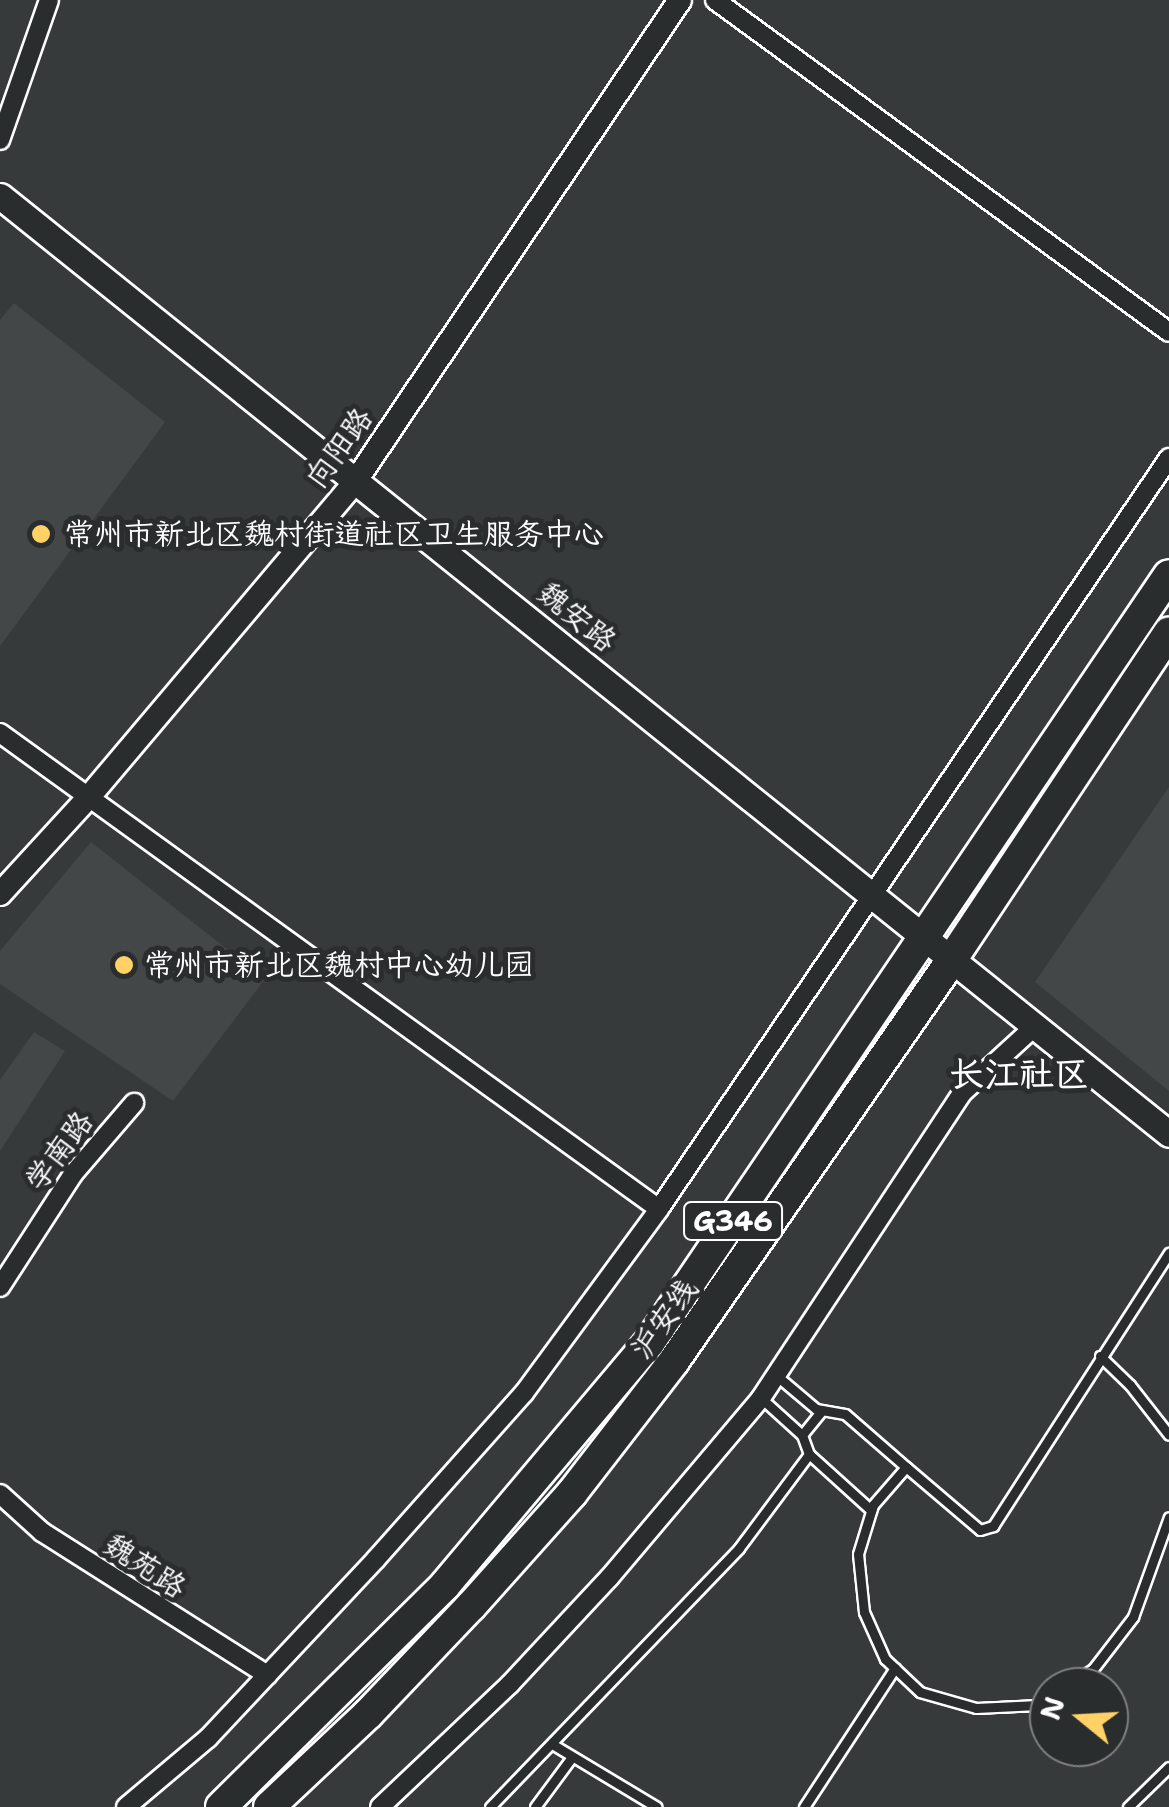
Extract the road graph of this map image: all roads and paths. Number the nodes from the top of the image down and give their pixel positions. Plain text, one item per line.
1 (49, 0) edge
2 (680, 0) edge
3 (714, 0) edge
4 (0, 140) edge
5 (0, 196) edge
6 (1169, 332) edge
7 (1169, 458) edge
8 (355, 482) junction
9 (1169, 575) edge
10 (1169, 633) edge
11 (0, 733) edge
12 (88, 798) junction
13 (0, 894) edge
14 (872, 896) junction
15 (926, 938) junction
16 (952, 959) junction
17 (1036, 1026) junction
18 (134, 1103) dead end
19 (1169, 1134) edge
20 (659, 1209) junction
21 (1169, 1254) edge
22 (0, 1287) edge
23 (1100, 1356) junction
24 (777, 1376) junction
25 (762, 1398) junction
26 (822, 1410) junction
27 (802, 1434) junction
28 (1169, 1435) edge
29 (809, 1454) junction
30 (906, 1467) junction
31 (0, 1494) edge
32 (871, 1510) junction
33 (1169, 1517) edge
34 (1095, 1667) edge
35 (895, 1668) junction
36 (267, 1676) junction
37 (1029, 1705) edge
38 (552, 1744) junction
39 (572, 1757) junction
40 (1169, 1766) edge
41 (637, 1795) junction
42 (126, 1807) edge
43 (221, 1807) edge
44 (269, 1807) edge
45 (380, 1807) edge
46 (490, 1807) edge
47 (535, 1807) edge
48 (630, 1807) edge
49 (657, 1807) edge
50 (804, 1807) edge
51 (1128, 1807) edge

1 - 4 street
2 - 8 street, 向阳路
3 - 6 street
5 - 8 main road, 魏安路
7 - 14 street
8 - 12 street, 向阳路
8 - 14 main road, 魏安路
9 - 15 highway, 沪安线 / G346
10 - 16 highway, 沪安线 / G346
11 - 12 street
12 - 13 street, 向阳路
12 - 20 street
14 - 15 main road, 魏安路
14 - 20 street
15 - 16 main road, 魏安路
15 - 43 highway, 沪安线 / G346
16 - 17 main road, 魏安路
16 - 44 highway, 沪安线 / G346
17 - 19 main road, 魏安路
17 - 24 street
18 - 22 street, 学南路
20 - 36 street
21 - 23 lane
23 - 28 lane
23 - 30 lane
24 - 25 street
24 - 26 lane
25 - 27 lane
25 - 45 street
26 - 27 lane
26 - 30 lane
27 - 29 lane
29 - 32 lane
29 - 38 lane
30 - 32 lane
31 - 36 street, 魏苑路
32 - 35 lane
33 - 34 lane
35 - 37 lane
35 - 50 lane
36 - 42 street
38 - 39 lane
38 - 46 lane
39 - 41 lane
39 - 47 lane
40 - 51 lane
41 - 48 lane
41 - 49 lane

